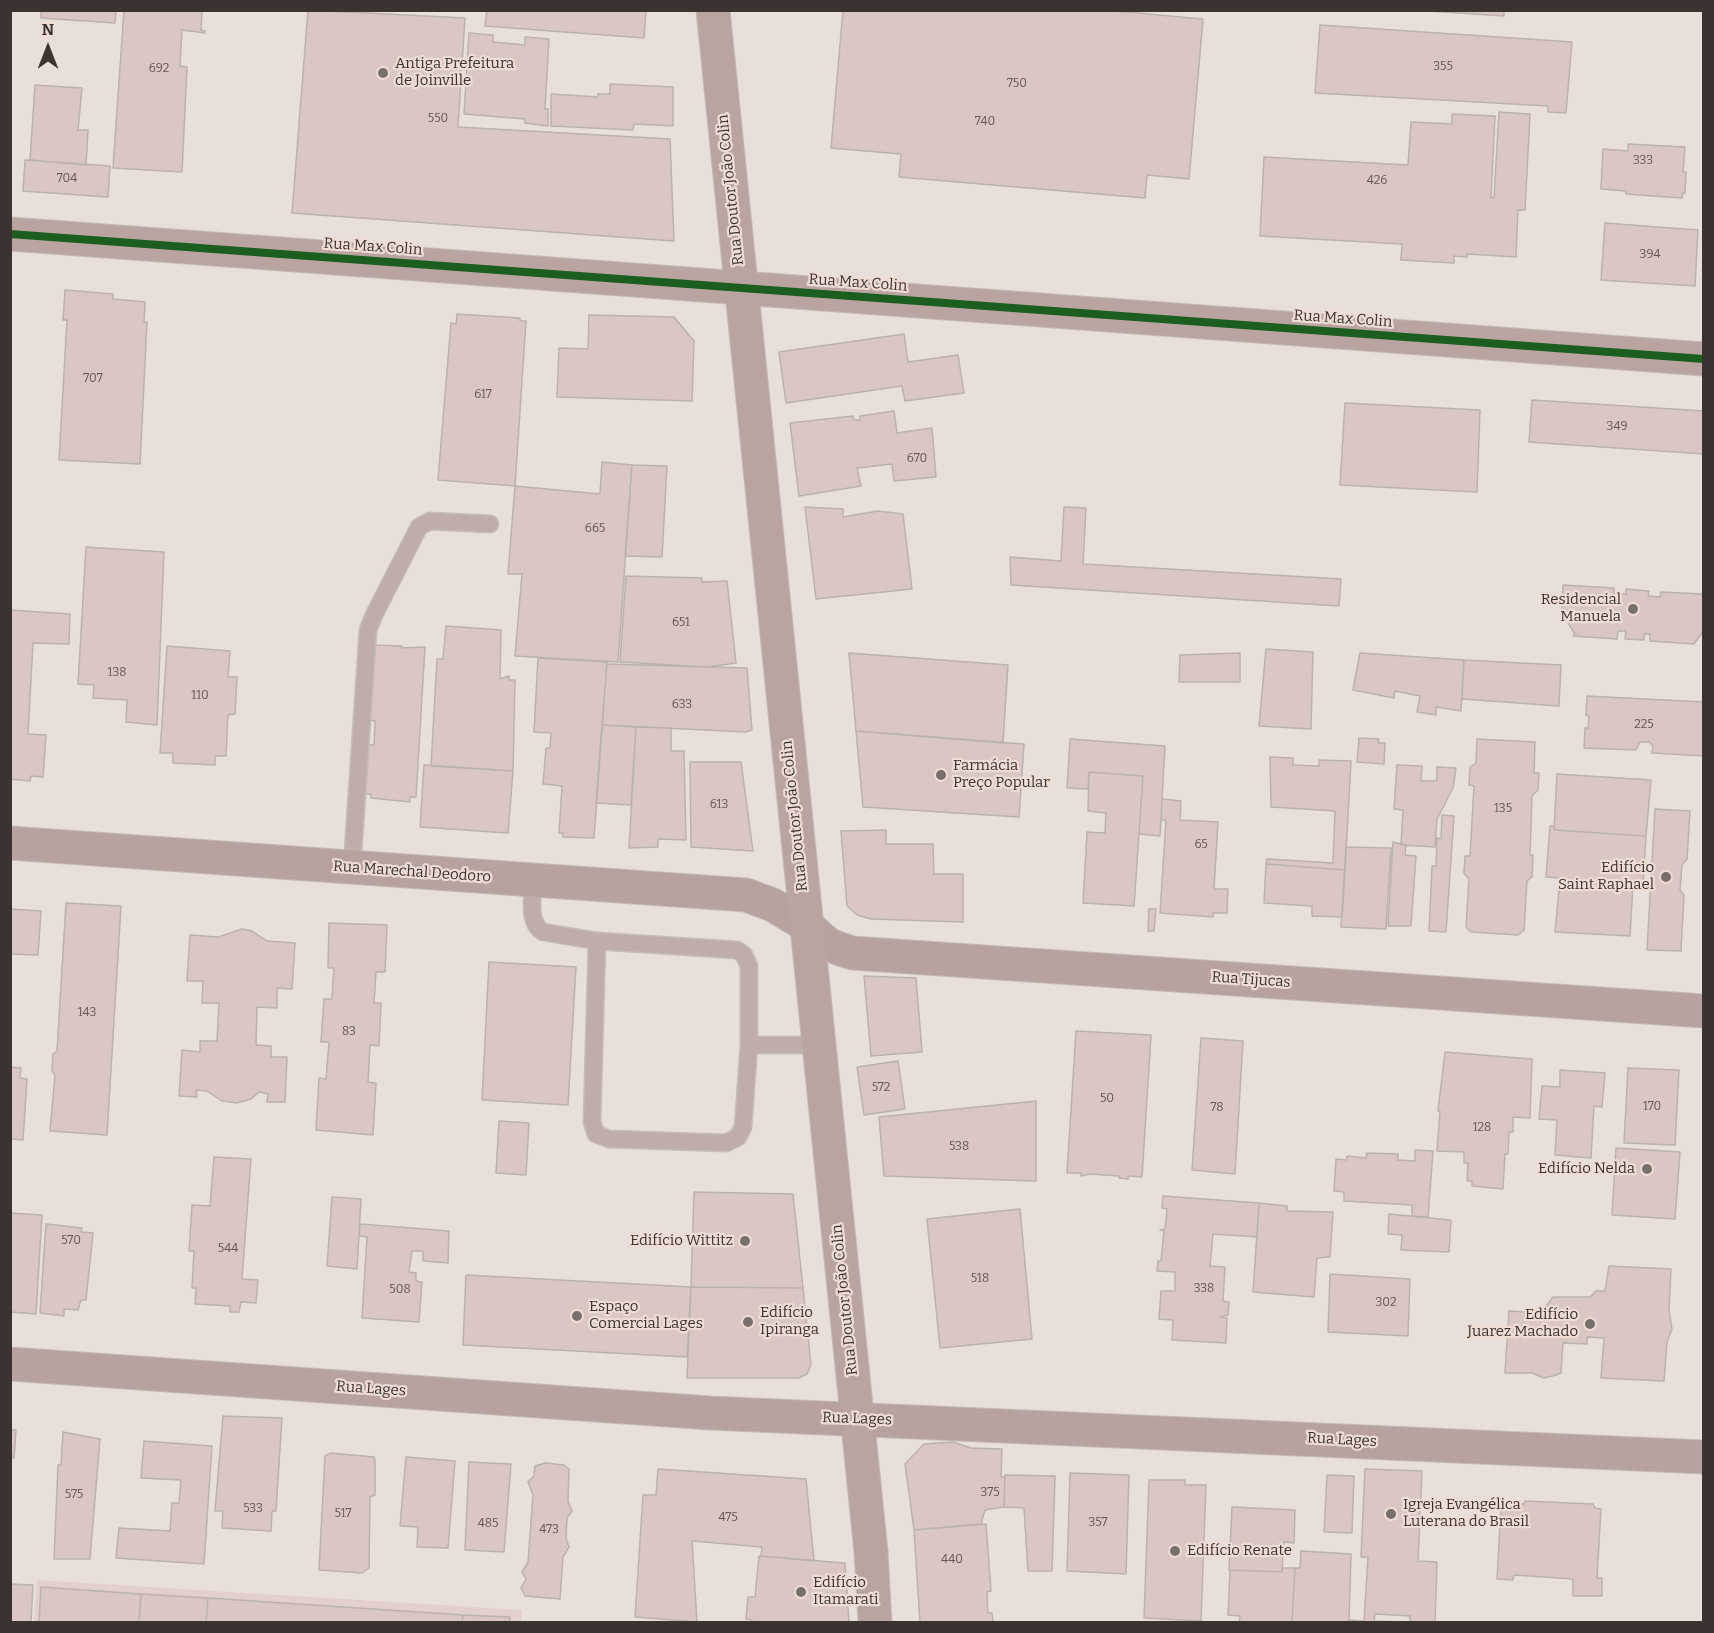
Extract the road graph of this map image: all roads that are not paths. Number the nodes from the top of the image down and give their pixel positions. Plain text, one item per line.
1 (713, 10) edge
2 (10, 234) edge
3 (741, 287) junction
4 (1704, 359) edge
5 (490, 524) dead end
6 (10, 843) edge
7 (352, 867) junction
8 (533, 880) junction
9 (806, 925) junction
10 (597, 941) junction
11 (1704, 1011) edge
12 (749, 1045) junction
13 (818, 1045) junction
14 (10, 1364) edge
15 (856, 1418) junction
16 (1704, 1457) edge
17 (875, 1623) edge

1 - 3 main road, Rua Doutor João Colin
2 - 3 main road, Rua Max Colin
3 - 4 main road, Rua Max Colin
3 - 9 main road, Rua Doutor João Colin
5 - 7 lane
6 - 7 main road, Rua Marechal Deodoro
7 - 8 main road, Rua Marechal Deodoro
8 - 9 main road, Rua Marechal Deodoro
8 - 10 lane
9 - 11 main road, Rua Tijucas
9 - 13 main road, Rua Doutor João Colin
10 - 12 lane
10 - 12 lane
12 - 13 lane
13 - 15 main road, Rua Doutor João Colin
14 - 15 main road, Rua Lages
15 - 16 main road, Rua Lages
15 - 17 main road, Rua Doutor João Colin

